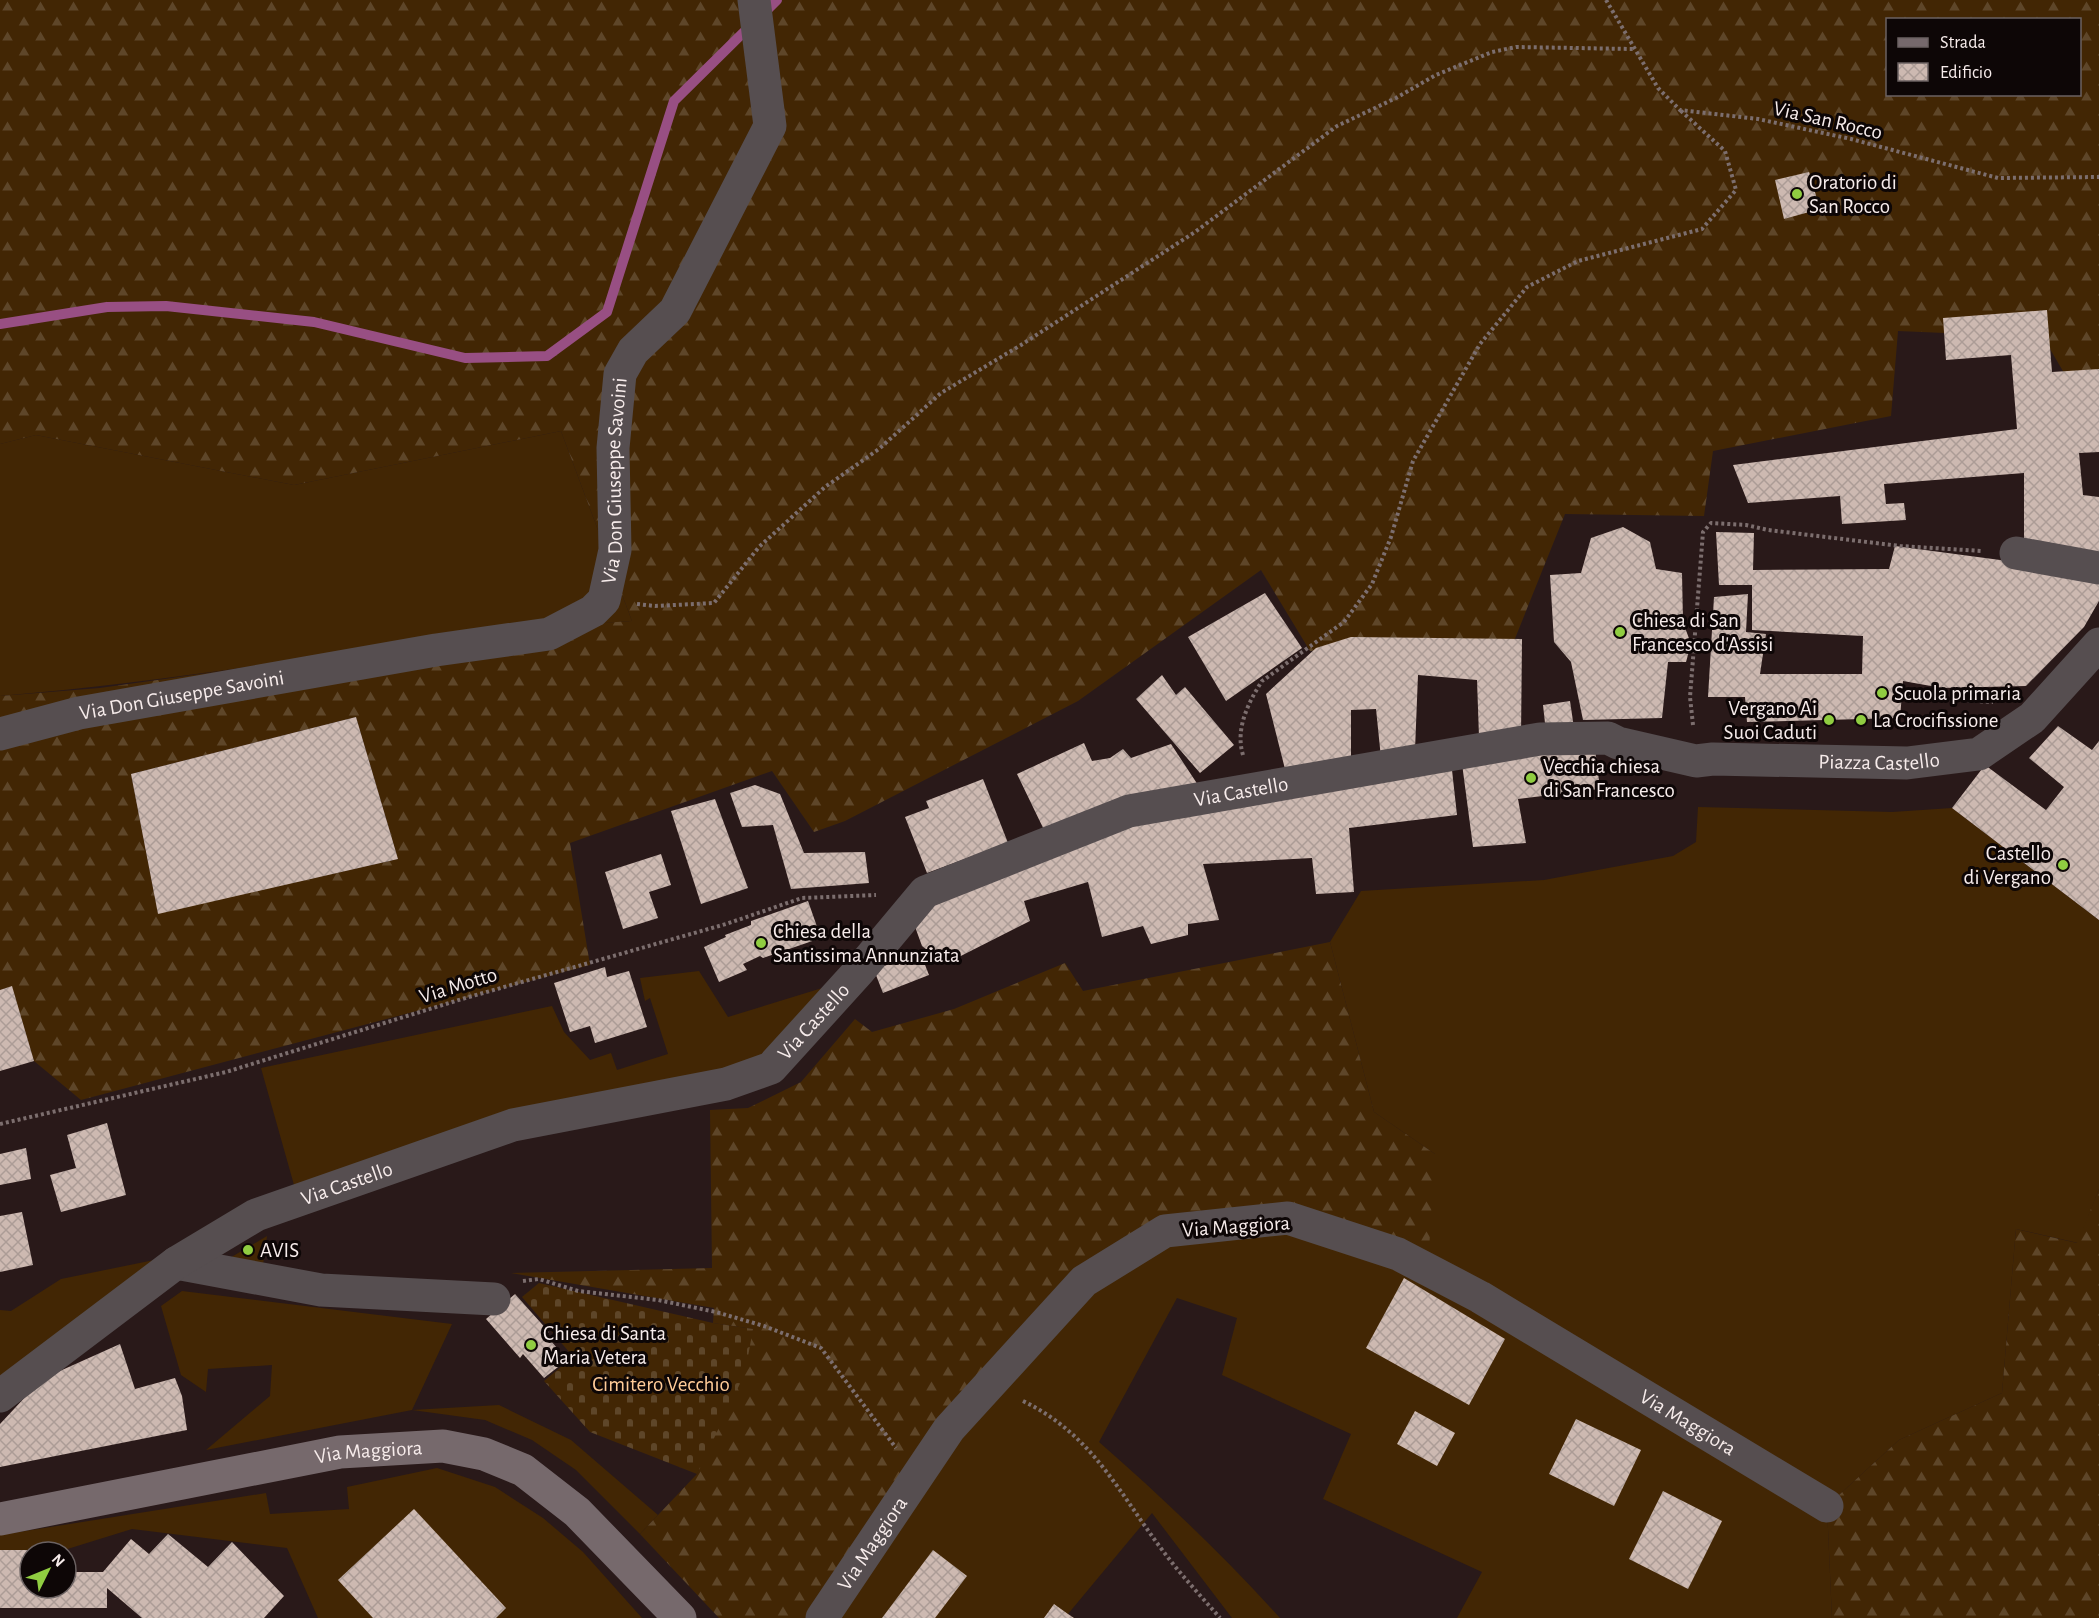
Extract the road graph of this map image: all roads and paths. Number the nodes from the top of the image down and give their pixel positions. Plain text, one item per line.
1 (754, 0) edge
2 (1606, 0) edge
3 (1633, 49) junction
4 (1680, 110) junction
5 (2099, 177) edge
6 (2016, 553) joint
7 (2099, 568) edge
8 (604, 600) junction
9 (2099, 644) edge
10 (1902, 697) dead end
11 (2038, 711) junction
12 (0, 734) edge
13 (1705, 760) junction
14 (1252, 790) junction
15 (925, 892) junction
16 (0, 1124) edge
17 (176, 1263) junction
18 (494, 1299) joint
19 (991, 1383) junction
20 (0, 1396) edge
21 (920, 1472) junction
22 (1827, 1506) dead end
23 (0, 1519) edge
24 (680, 1618) edge
25 (822, 1618) edge
26 (1220, 1618) edge

1 - 8 street, Via Don Giuseppe Savoini
2 - 3 path
3 - 4 path
3 - 8 path
4 - 5 path, Via San Rocco
4 - 14 path
6 - 7 street
6 - 13 path
8 - 12 street, Via Don Giuseppe Savoini
9 - 11 street
10 - 11 path
11 - 13 street, Piazza Castello
13 - 14 street, Via Castello
14 - 15 street, Via Castello
15 - 16 path, Via Motto
15 - 17 street, Via Castello
17 - 18 street
17 - 20 street, Via Castello
18 - 21 path
19 - 21 street, Via Maggiora
19 - 22 street, Via Maggiora
19 - 26 path
21 - 25 street, Via Maggiora
23 - 24 main road, Via Maggiora

